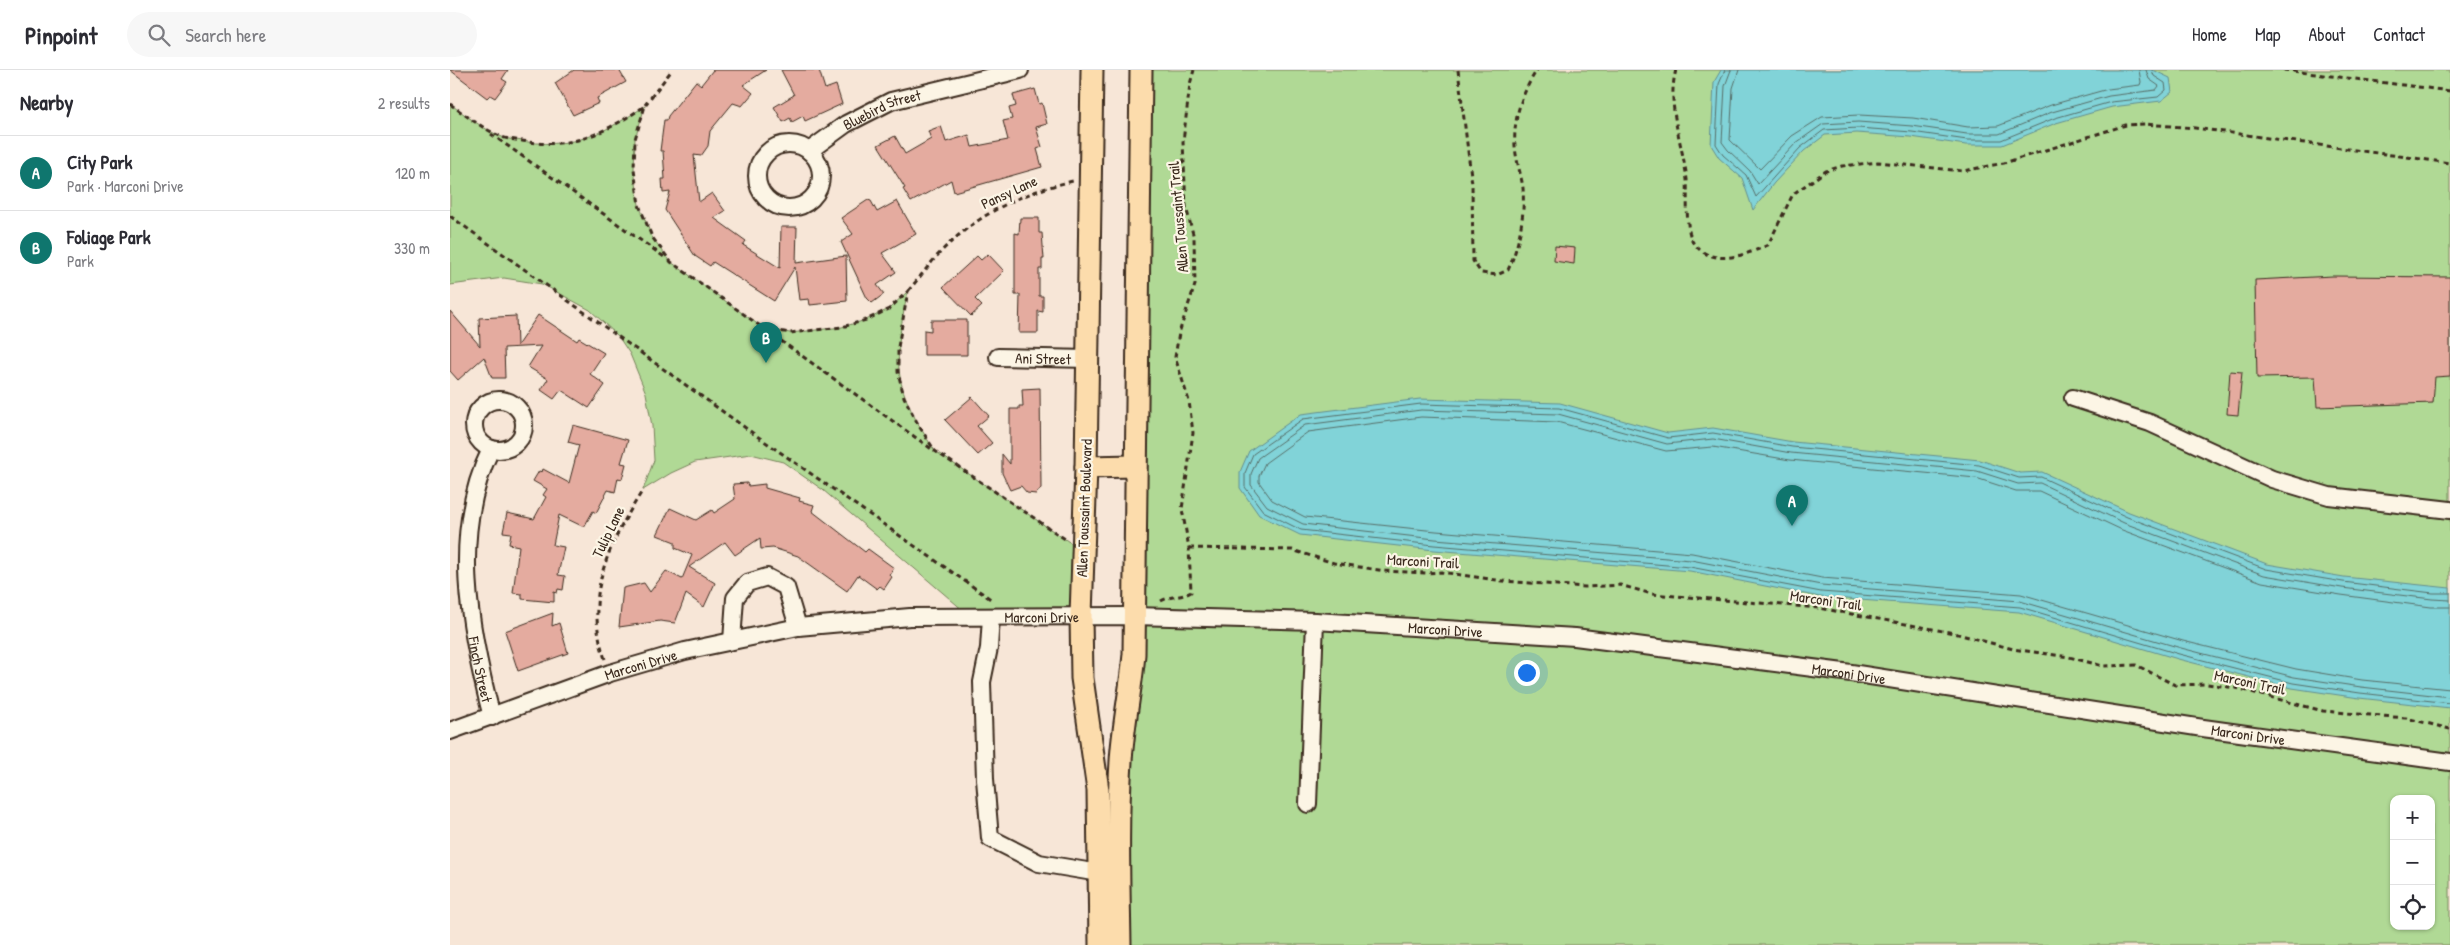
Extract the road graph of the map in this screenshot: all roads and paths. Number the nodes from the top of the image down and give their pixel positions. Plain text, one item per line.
1 (672, 70) edge
2 (1020, 70) edge
3 (1092, 70) edge
4 (1142, 70) edge
5 (1194, 70) edge
6 (1458, 70) edge
7 (1537, 70) edge
8 (1676, 70) edge
9 (2284, 70) edge
10 (2450, 91) edge
11 (450, 104) edge
12 (645, 106) junction
13 (482, 127) junction
14 (809, 151) dead end
15 (2450, 163) edge
16 (1090, 177) junction
17 (450, 216) edge
18 (671, 262) junction
19 (908, 291) junction
20 (763, 328) junction
21 (998, 357) dead end
22 (1088, 359) junction
23 (2073, 398) dead end
24 (491, 449) dead end
25 (935, 451) junction
26 (1135, 466) junction
27 (1086, 467) junction
28 (643, 490) dead end
29 (2450, 510) edge
30 (1189, 548) junction
31 (1084, 552) junction
32 (1159, 602) dead end
33 (1081, 616) junction
34 (1134, 616) junction
35 (992, 617) junction
36 (1015, 617) junction
37 (1315, 621) junction
38 (798, 627) junction
39 (732, 641) junction
40 (610, 673) junction
41 (492, 717) junction
42 (2450, 729) edge
43 (450, 731) edge
44 (2450, 762) edge
45 (1308, 804) dead end
46 (1099, 872) junction
47 (1100, 945) edge
48 (1120, 945) edge

1 - 12 path
2 - 14 street, Bluebird Street
3 - 16 main road, Allen Toussaint Boulevard
4 - 26 main road
5 - 30 path, Allen Toussaint Trail
6 - 7 path
8 - 15 path
9 - 10 path
11 - 13 path
12 - 13 path
12 - 18 path
13 - 18 path
16 - 19 path, Pansy Lane
16 - 22 main road, Allen Toussaint Boulevard
17 - 36 path
18 - 20 path
19 - 20 path, Pansy Lane
19 - 25 path
20 - 25 path
21 - 22 street, Ani Street
22 - 27 main road, Allen Toussaint Boulevard
23 - 29 street
24 - 41 street, Finch Street
25 - 31 path
26 - 27 main road
26 - 34 main road
27 - 31 main road, Allen Toussaint Boulevard
28 - 40 path, Tulip Lane
30 - 32 path, Allen Toussaint Trail
30 - 42 path, Marconi Trail
31 - 33 main road, Allen Toussaint Boulevard
33 - 34 street, Marconi Drive
33 - 36 street, Marconi Drive
33 - 46 main road, Allen Toussaint Boulevard
34 - 37 street, Marconi Drive
34 - 48 main road
35 - 36 street, Marconi Drive
35 - 38 street, Marconi Drive
35 - 46 street
37 - 44 street, Marconi Drive
37 - 45 street
38 - 39 street, Marconi Drive
38 - 39 street
39 - 40 street, Marconi Drive
40 - 41 street, Marconi Drive
41 - 43 street, Marconi Drive
46 - 47 main road, Allen Toussaint Boulevard

